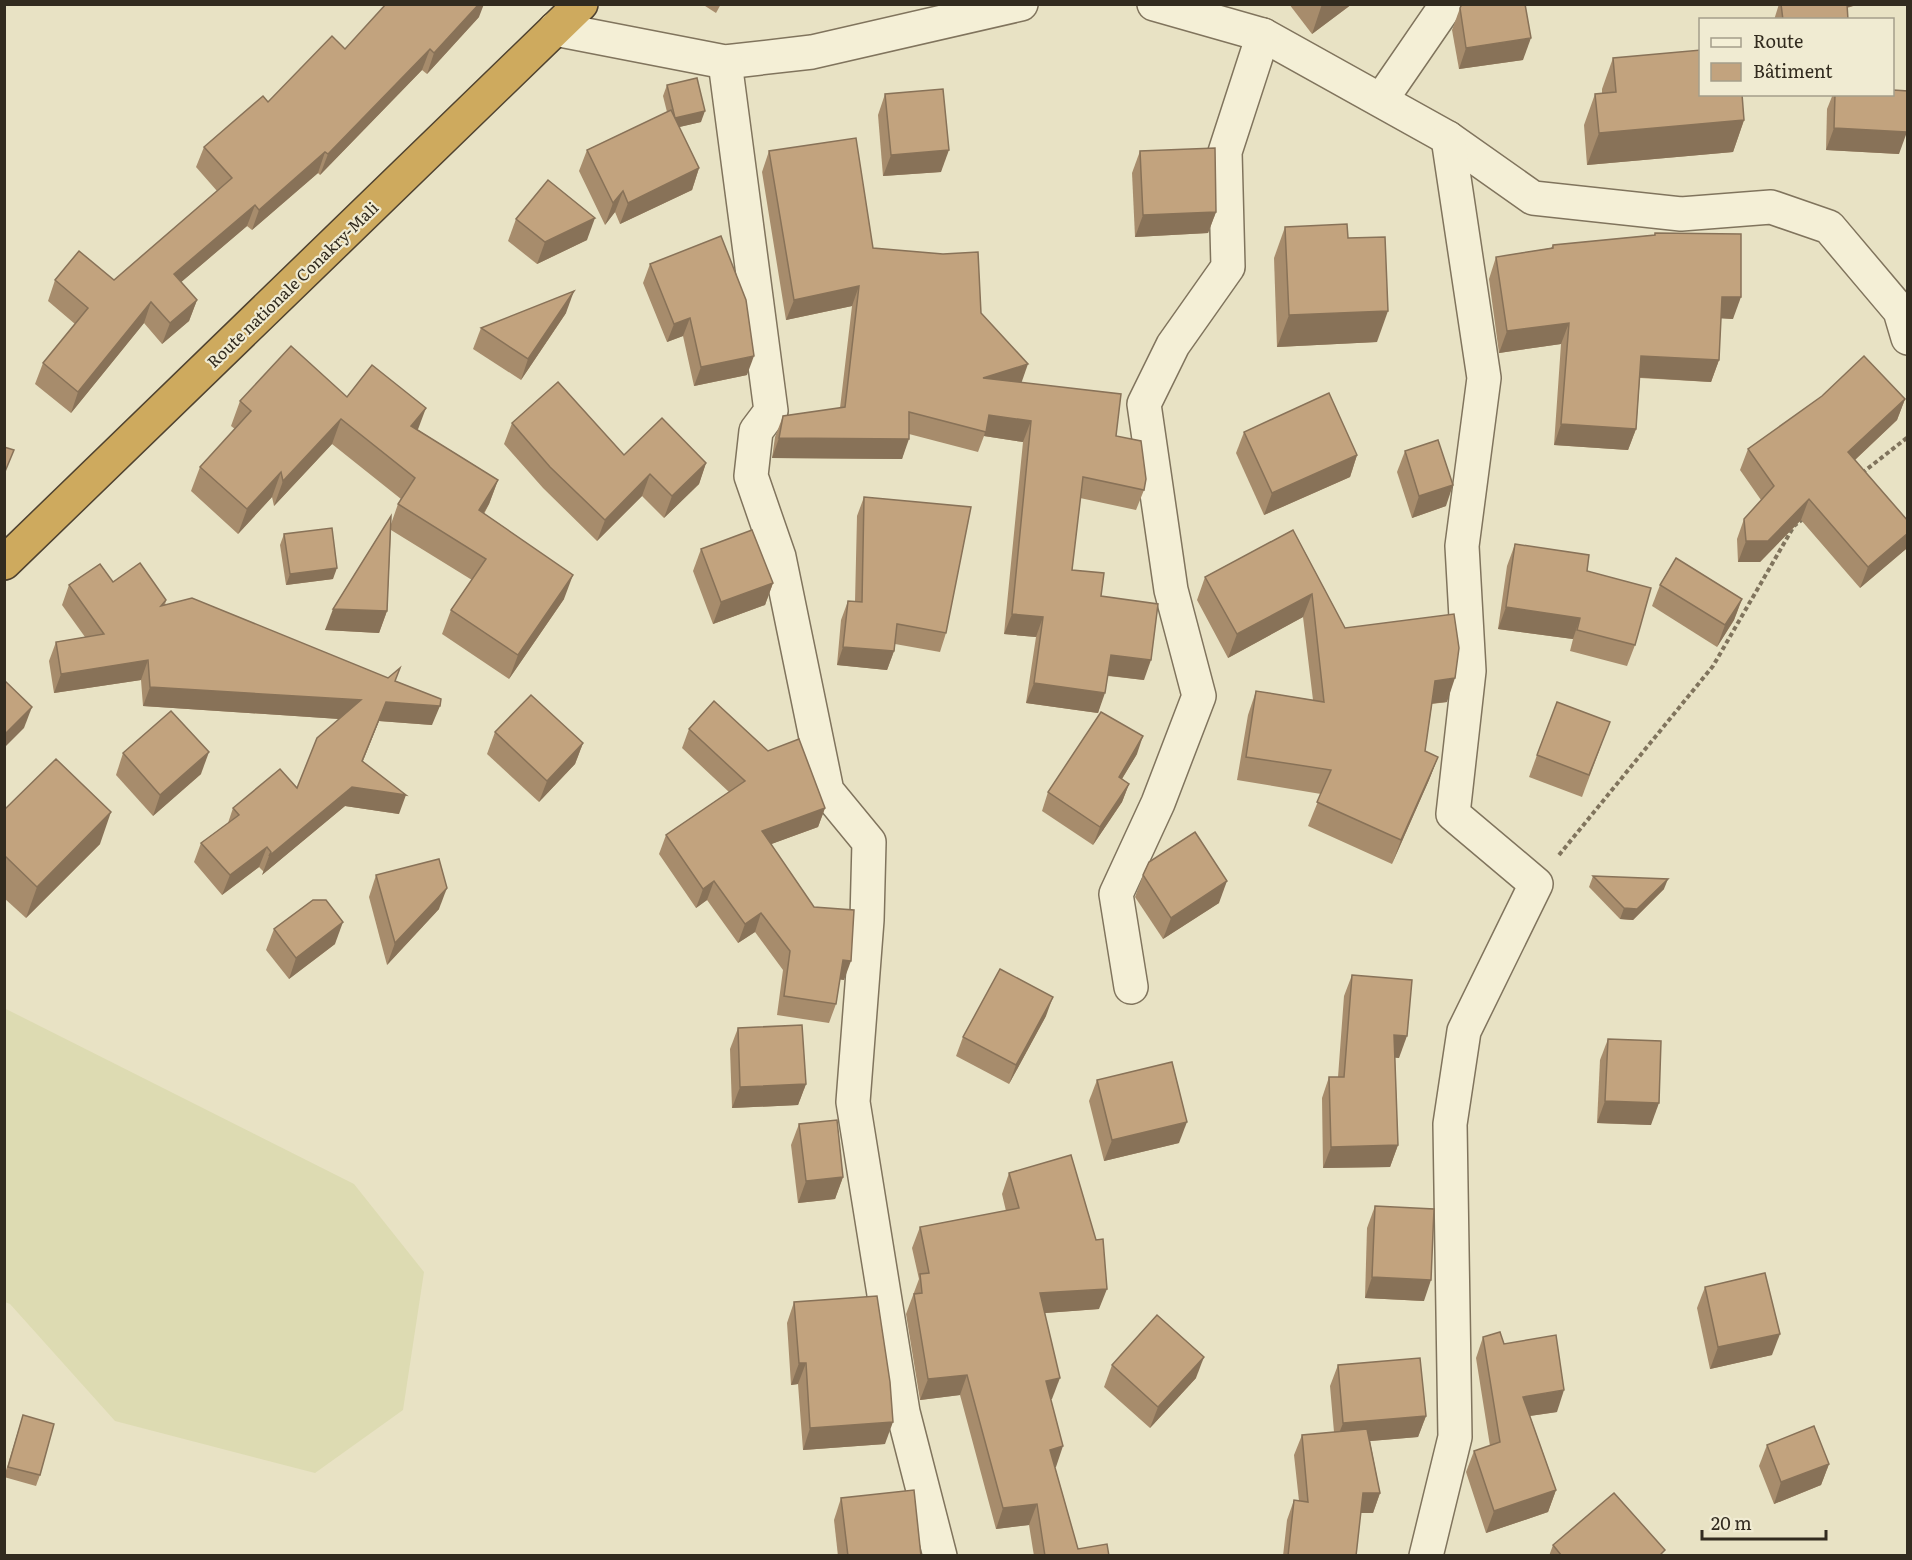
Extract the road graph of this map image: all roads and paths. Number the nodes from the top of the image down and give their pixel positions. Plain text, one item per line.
1 (581, 4) edge
2 (1021, 4) edge
3 (1154, 4) edge
4 (1447, 4) edge
5 (555, 29) junction
6 (1263, 35) junction
7 (725, 62) junction
8 (1381, 100) junction
9 (1448, 138) junction
10 (1908, 338) edge
11 (1908, 437) edge
12 (1855, 478) edge
13 (1812, 512) edge
14 (4, 563) edge
15 (1536, 884) junction
16 (1131, 987) dead end
17 (940, 1556) edge
18 (1426, 1556) edge

1 - 5 highway, Route nationale Conakry-Mali
2 - 7 street
3 - 6 street
4 - 8 street
5 - 7 street
5 - 14 highway, Route nationale Conakry-Mali
6 - 8 street
6 - 16 street
7 - 17 street
8 - 9 street
9 - 10 street
9 - 15 street
11 - 12 path
13 - 15 path
15 - 18 street

